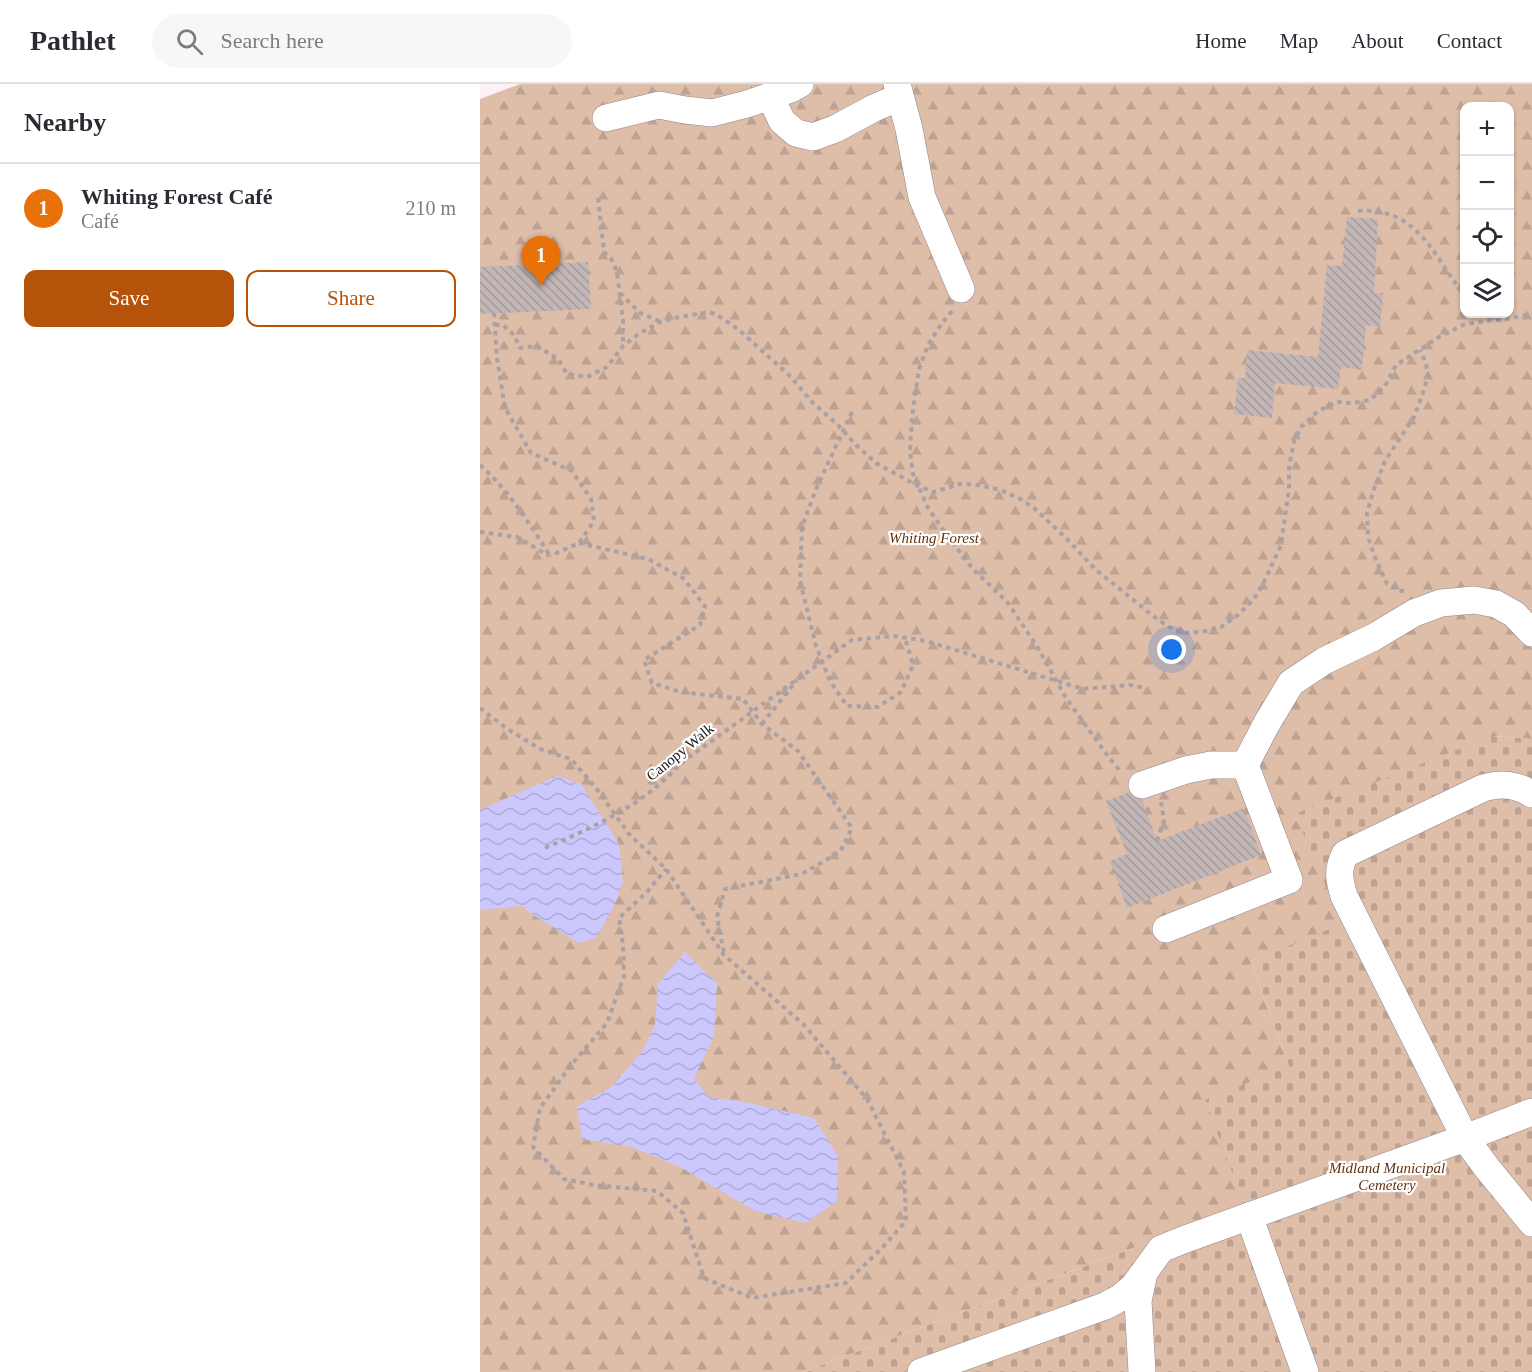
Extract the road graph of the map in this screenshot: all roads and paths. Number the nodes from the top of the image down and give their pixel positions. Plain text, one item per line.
1 (800, 84) edge
2 (898, 90) edge
3 (770, 96) junction
4 (606, 118) dead end
5 (598, 198) dead end
6 (1358, 211) dead end
7 (961, 289) joint
8 (1460, 290) edge
9 (619, 293) junction
10 (494, 314) dead end
11 (1532, 314) edge
12 (1489, 318) edge
13 (1491, 320) junction
14 (660, 322) junction
15 (495, 325) junction
16 (623, 346) junction
17 (1420, 350) junction
18 (852, 412) dead end
19 (843, 431) junction
20 (480, 465) edge
21 (918, 486) junction
22 (480, 531) edge
23 (579, 543) junction
24 (550, 556) junction
25 (1401, 591) dead end
26 (1532, 633) edge
27 (904, 637) junction
28 (800, 677) junction
29 (1145, 688) dead end
30 (480, 708) edge
31 (762, 724) junction
32 (650, 765) dead end
33 (1245, 765) junction
34 (664, 781) junction
35 (1142, 785) junction
36 (1532, 794) edge
37 (1157, 841) dead end
38 (544, 848) dead end
39 (666, 868) junction
40 (1166, 929) dead end
41 (724, 955) junction
42 (1532, 1113) edge
43 (1465, 1138) junction
44 (1249, 1216) junction
45 (1532, 1223) edge
46 (1144, 1271) junction
47 (1105, 1306) junction
48 (1139, 1344) junction
49 (921, 1372) edge
50 (1142, 1372) edge
51 (1305, 1372) edge

1 - 3 lane
2 - 3 lane
2 - 7 lane
3 - 4 lane
5 - 9 path
6 - 8 path
7 - 21 path
9 - 14 path
9 - 16 path
10 - 15 path
11 - 13 path
12 - 13 path
13 - 17 path
14 - 16 path
14 - 19 path
15 - 16 path
15 - 23 path
17 - 21 path
17 - 25 path
18 - 19 path
19 - 21 path
19 - 27 path
20 - 24 path
21 - 35 path
22 - 24 path
23 - 24 path
23 - 31 path
26 - 33 lane
27 - 28 path, Canopy Walk
27 - 29 path, Canopy Walk
28 - 31 path
28 - 34 path, Canopy Walk
30 - 39 path
31 - 41 path
32 - 34 path
33 - 35 lane
33 - 40 lane
34 - 38 path, Canopy Walk
35 - 37 path
36 - 43 lane
39 - 41 path
39 - 41 path
42 - 43 lane
43 - 44 lane
43 - 45 lane
44 - 46 lane
44 - 51 lane
46 - 47 lane
46 - 48 lane
47 - 48 lane
47 - 49 lane
48 - 50 lane

